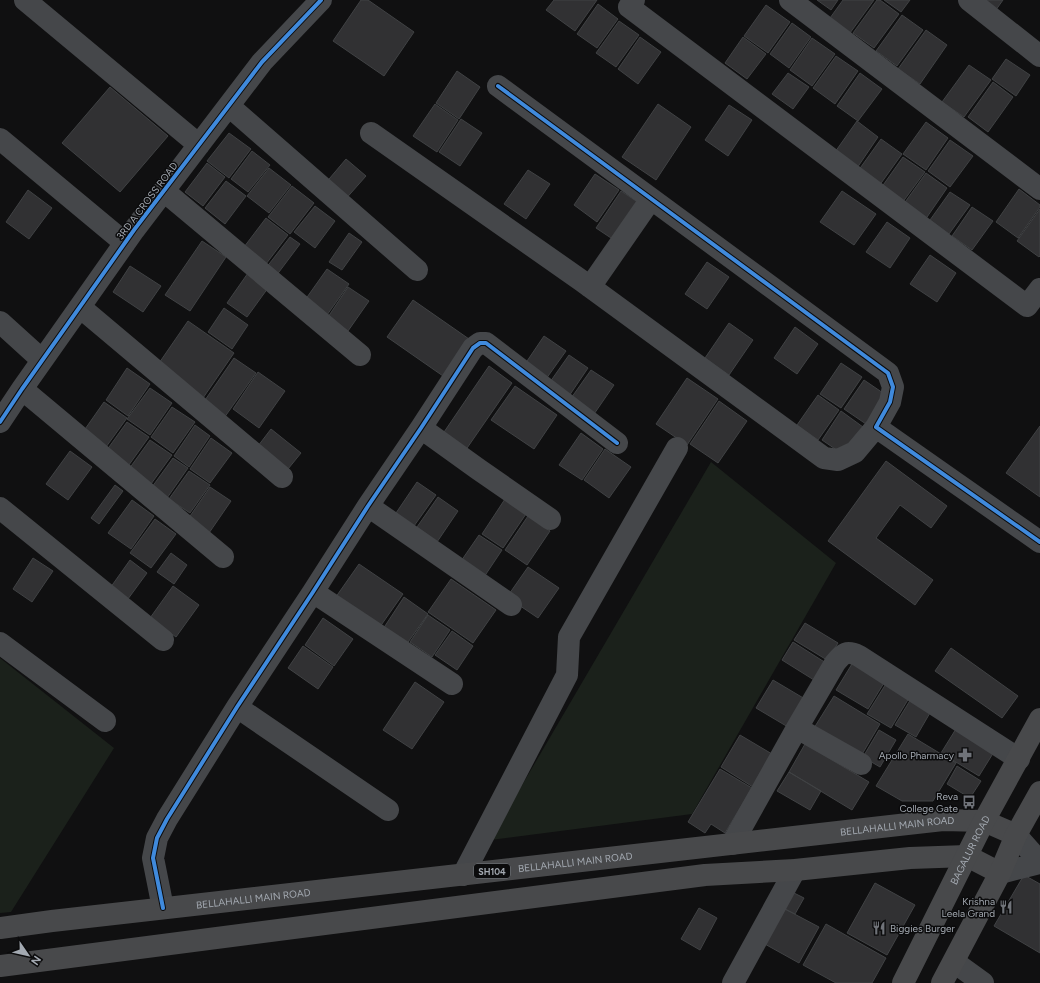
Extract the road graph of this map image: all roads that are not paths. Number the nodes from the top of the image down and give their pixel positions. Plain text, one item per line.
1 (25, 0) edge
2 (321, 0) edge
3 (634, 0) edge
4 (790, 0) edge
5 (969, 0) edge
6 (1040, 56) edge
7 (498, 86) dead end
8 (229, 106) junction
9 (371, 133) dead end
10 (0, 139) edge
11 (199, 144) junction
12 (1040, 189) edge
13 (164, 191) junction
14 (651, 199) junction
15 (124, 243) junction
16 (416, 270) dead end
17 (590, 287) junction
18 (1040, 289) edge
19 (80, 307) junction
20 (0, 322) edge
21 (360, 355) dead end
22 (42, 360) junction
23 (22, 389) junction
24 (0, 422) edge
25 (876, 427) junction
26 (422, 428) junction
27 (617, 443) dead end
28 (678, 448) dead end
29 (282, 477) dead end
30 (368, 506) junction
31 (0, 508) edge
32 (550, 519) dead end
33 (1040, 542) edge
34 (223, 556) dead end
35 (313, 592) junction
36 (511, 605) dead end
37 (163, 640) dead end
38 (0, 642) edge
39 (452, 684) dead end
40 (237, 706) junction
41 (1040, 719) edge
42 (105, 721) dead end
43 (797, 728) junction
44 (1019, 759) junction
45 (861, 764) dead end
46 (1040, 792) edge
47 (388, 810) dead end
48 (984, 821) junction
49 (1016, 835) junction
50 (732, 844) junction
51 (967, 856) junction
52 (1040, 863) edge
53 (795, 870) junction
54 (1000, 873) junction
55 (463, 875) junction
56 (163, 908) junction
57 (0, 928) edge
58 (954, 962) junction
59 (0, 966) edge
60 (733, 983) edge
61 (903, 983) edge
62 (942, 983) edge
63 (983, 983) edge

1 - 11 street
2 - 8 street, 3RD A CROSS ROAD
3 - 18 street
4 - 12 street
5 - 6 street
7 - 14 street
8 - 11 street, 3RD A CROSS ROAD
8 - 16 street
9 - 17 street
10 - 15 street
11 - 13 street, 3RD A CROSS ROAD
13 - 15 street, 3RD A CROSS ROAD
13 - 21 street
14 - 17 street
14 - 25 street
15 - 19 street, 3RD A CROSS ROAD
17 - 25 street
19 - 22 street, 3RD A CROSS ROAD
19 - 29 street
20 - 22 street
22 - 23 street, 3RD A CROSS ROAD
23 - 24 street, 3RD A CROSS ROAD
23 - 34 street
25 - 33 street
26 - 27 street
26 - 30 street
26 - 32 street
28 - 55 street
30 - 35 street
30 - 36 street
31 - 37 street
35 - 39 street
35 - 40 street
38 - 42 street
40 - 47 street
40 - 56 street
41 - 44 main road, BAGALUR ROAD
43 - 44 street
43 - 45 street
43 - 50 street
44 - 48 main road, BAGALUR ROAD
46 - 49 main road
48 - 49 main road, SH104
48 - 50 main road, BELLAHALLI MAIN ROAD / SH104
48 - 51 main road, BAGALUR ROAD
49 - 52 street
49 - 54 main road
50 - 55 main road, BELLAHALLI MAIN ROAD / SH104
51 - 53 main road
51 - 54 main road
51 - 61 main road, BAGALUR ROAD
52 - 54 street
53 - 59 main road
53 - 60 street
54 - 58 main road
55 - 56 main road, BELLAHALLI MAIN ROAD / SH104
56 - 57 main road, BELLAHALLI MAIN ROAD / SH104
58 - 62 main road
58 - 63 street

